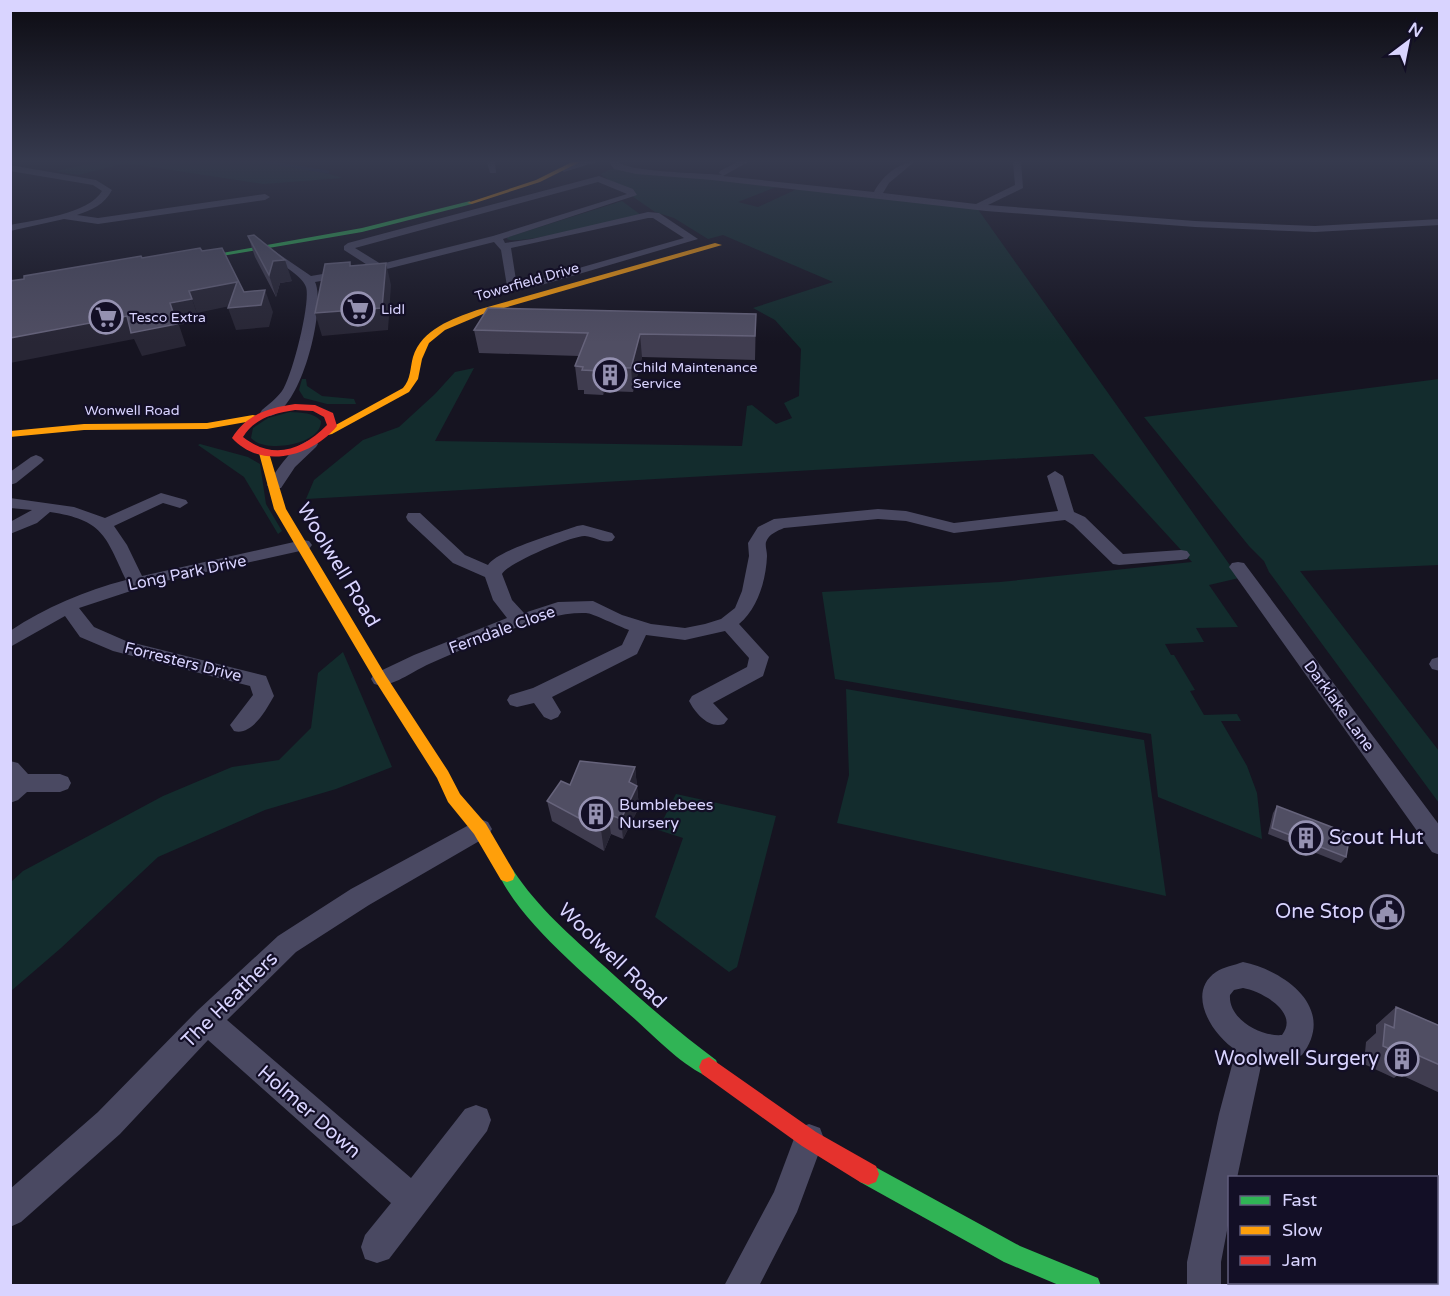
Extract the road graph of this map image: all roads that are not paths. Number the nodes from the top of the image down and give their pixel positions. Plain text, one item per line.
1 (35, 222) edge
2 (371, 222) edge
3 (401, 222) edge
4 (434, 222) edge
5 (568, 222) edge
6 (585, 222) edge
7 (667, 222) edge
8 (1176, 222) edge
9 (1431, 222) edge
10 (10, 228) edge
11 (499, 242) junction
12 (301, 243) junction
13 (268, 245) junction
14 (718, 245) dead end
15 (247, 251) junction
16 (277, 258) junction
17 (379, 268) junction
18 (308, 280) junction
19 (511, 284) junction
20 (520, 301) junction
21 (294, 384) junction
22 (387, 402) junction
23 (306, 407) junction
24 (322, 411) junction
25 (267, 412) junction
26 (253, 418) junction
27 (328, 432) junction
28 (10, 434) edge
29 (311, 444) junction
30 (264, 453) junction
31 (36, 460) dead end
32 (1055, 476) dead end
33 (10, 480) edge
34 (275, 485) junction
35 (10, 503) edge
36 (180, 503) dead end
37 (46, 507) junction
38 (1067, 515) junction
39 (414, 517) dead end
40 (104, 525) junction
41 (10, 529) edge
42 (606, 537) dead end
43 (303, 545) junction
44 (1181, 555) dead end
45 (1238, 567) dead end
46 (493, 574) junction
47 (136, 582) junction
48 (68, 607) junction
49 (521, 620) junction
50 (728, 623) junction
51 (640, 627) junction
52 (14, 634) edge
53 (381, 680) junction
54 (539, 694) junction
55 (517, 700) dead end
56 (551, 712) dead end
57 (717, 719) dead end
58 (240, 725) dead end
59 (14, 782) edge
60 (60, 783) dead end
61 (480, 829) junction
62 (1440, 846) edge
63 (207, 1021) junction
64 (1252, 1045) dead end
65 (476, 1120) dead end
66 (809, 1139) junction
67 (413, 1201) junction
68 (10, 1211) edge
69 (378, 1247) dead end
70 (741, 1286) edge
71 (1090, 1286) edge
72 (1204, 1286) edge

1 - 10 street
2 - 13 main road
3 - 12 main road
4 - 17 street
5 - 11 street
6 - 11 street
7 - 19 street
8 - 9 street
11 - 17 street
11 - 19 street
12 - 13 main road
12 - 16 street
13 - 15 main road
13 - 15 main road
13 - 16 street
14 - 20 main road, Towerfield Drive
15 - 16 street
16 - 18 street
17 - 18 street
18 - 21 street
19 - 20 street
20 - 22 main road, Towerfield Drive
21 - 23 street
21 - 25 street
22 - 24 main road, Towerfield Drive
22 - 27 main road, Towerfield Drive
23 - 24 main road, Wonwell Road
23 - 25 main road, Wonwell Road
24 - 27 main road
25 - 26 main road, Wonwell Road
26 - 28 main road, Wonwell Road
26 - 30 main road
27 - 29 main road, Towerfield Drive
29 - 30 main road, Towerfield Drive
29 - 34 street
30 - 34 main road, Woolwell Road
31 - 33 street
32 - 38 street
34 - 43 main road, Woolwell Road
35 - 37 street
36 - 40 street
37 - 40 street
37 - 41 street
38 - 44 street
38 - 50 street
39 - 46 street
40 - 47 street
42 - 46 street
43 - 47 street, Long Park Drive
43 - 53 main road, Woolwell Road
45 - 62 street, Darklake Lane
46 - 49 street
47 - 48 street, Long Park Drive
48 - 52 street, Long Park Drive
48 - 58 street, Forresters Drive
49 - 51 street, Ferndale Close
49 - 53 street, Ferndale Close
50 - 51 street, Ferndale Close
50 - 57 street
51 - 54 street
53 - 61 main road, Woolwell Road
54 - 55 street
54 - 56 street
59 - 60 street
61 - 63 street, The Heathers
61 - 66 main road, Woolwell Road
63 - 67 street, Holmer Down
63 - 68 street, The Heathers
64 - 72 street
65 - 67 street
66 - 70 street
66 - 71 main road, Woolwell Road
67 - 69 street

